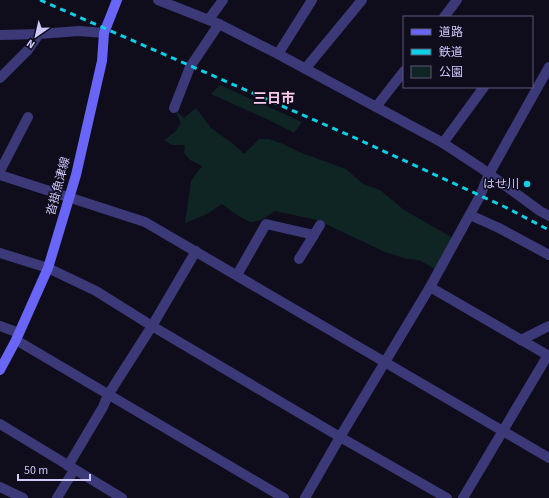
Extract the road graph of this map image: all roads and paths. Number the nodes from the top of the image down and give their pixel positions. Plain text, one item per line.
1 (117, 0) edge
2 (158, 0) edge
3 (223, 0) edge
4 (312, 0) edge
5 (362, 0) edge
6 (457, 0) edge
7 (445, 16) edge
8 (209, 19) junction
9 (219, 24) junction
10 (104, 33) junction
11 (39, 34) junction
12 (0, 35) edge
13 (278, 54) junction
14 (549, 67) edge
15 (306, 69) junction
16 (403, 72) edge
17 (0, 78) edge
18 (483, 88) edge
19 (376, 107) junction
20 (174, 108) dead end
21 (28, 117) dead end
22 (443, 143) junction
23 (0, 171) edge
24 (489, 174) junction
25 (0, 175) edge
26 (69, 198) junction
27 (470, 215) junction
28 (549, 216) edge
29 (320, 225) dead end
30 (314, 235) junction
31 (196, 251) junction
32 (0, 253) edge
33 (549, 255) edge
34 (299, 259) dead end
35 (48, 268) junction
36 (237, 276) junction
37 (430, 287) junction
38 (0, 326) edge
39 (152, 326) junction
40 (549, 326) edge
41 (17, 337) junction
42 (521, 340) junction
43 (549, 355) edge
44 (385, 361) junction
45 (0, 370) edge
46 (108, 394) junction
47 (0, 424) edge
48 (502, 430) junction
49 (340, 437) junction
50 (549, 458) edge
51 (71, 468) junction
52 (0, 487) edge
53 (23, 498) edge
54 (57, 498) edge
55 (122, 498) edge
56 (284, 498) edge
57 (305, 498) edge
58 (446, 498) edge
59 (463, 498) edge

1 - 10 main road, 沓掛魚津線
2 - 8 street
3 - 8 street
4 - 13 street
5 - 15 street
6 - 7 street
8 - 9 street
9 - 13 street
9 - 20 street
10 - 11 street
10 - 26 main road, 沓掛魚津線
11 - 12 street
11 - 17 street
13 - 15 street
14 - 24 street
15 - 19 street
16 - 19 street
18 - 22 street
19 - 22 street
21 - 23 street
22 - 24 street
24 - 27 street
24 - 28 street
25 - 26 street
26 - 31 street
26 - 35 main road, 沓掛魚津線
27 - 33 street
27 - 37 street
29 - 30 street
30 - 34 street
30 - 36 street
31 - 36 street
31 - 39 street
32 - 35 street
35 - 39 street
35 - 41 main road, 沓掛魚津線
36 - 44 street
37 - 42 street
37 - 44 street
38 - 41 street
39 - 46 street
39 - 49 street
40 - 42 street
41 - 45 main road, 沓掛魚津線
41 - 46 street
42 - 43 street
43 - 48 street
44 - 48 street
44 - 49 street
46 - 51 street
46 - 56 street
47 - 51 street
48 - 50 street
48 - 59 street
49 - 57 street
49 - 58 street
51 - 54 street
51 - 55 street
52 - 53 street

